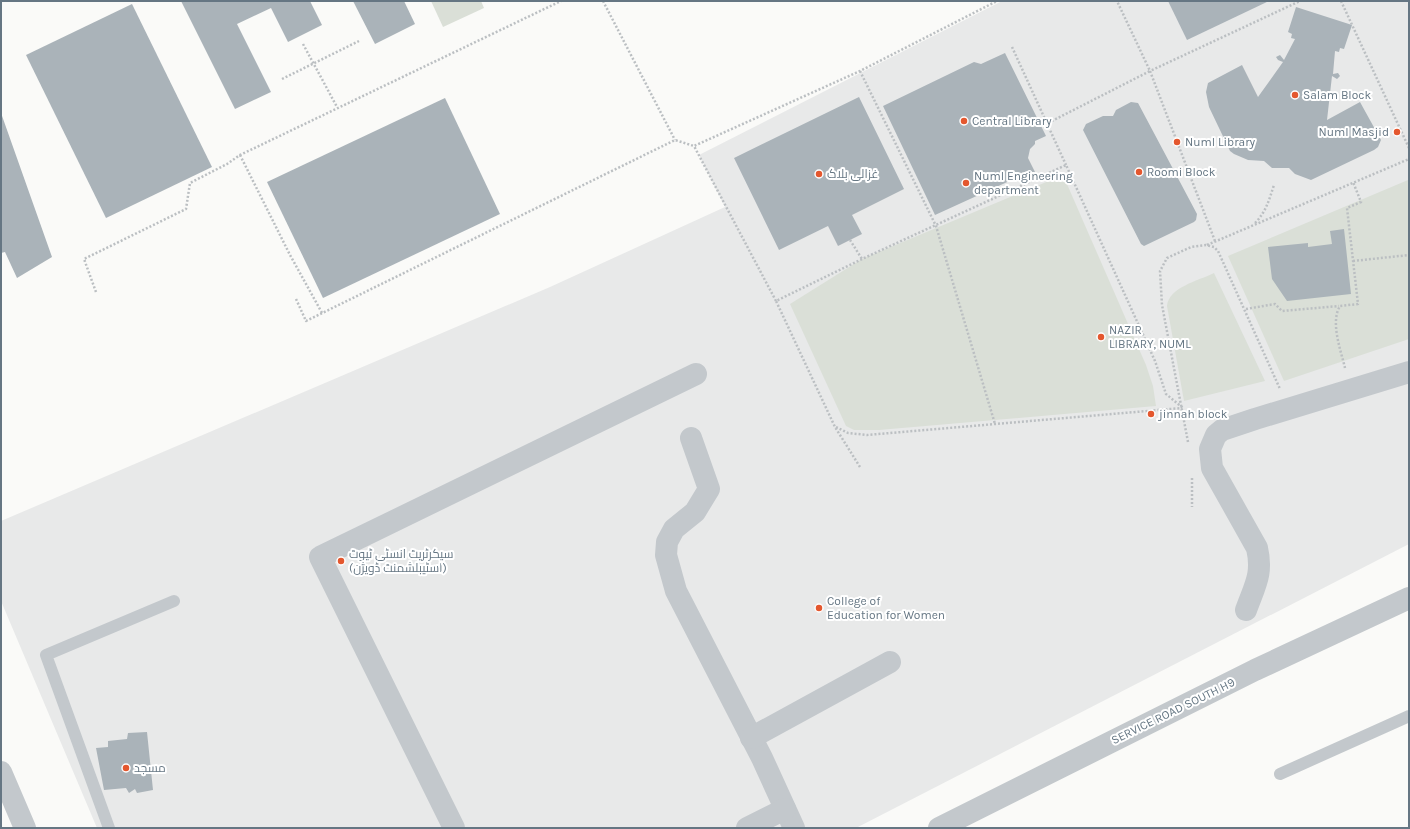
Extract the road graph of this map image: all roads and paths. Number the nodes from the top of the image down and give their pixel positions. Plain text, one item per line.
1 (561, 1) edge
2 (603, 1) edge
3 (998, 1) edge
4 (1117, 1) edge
5 (1300, 1) edge
6 (1341, 1) edge
7 (359, 41) dead end
8 (303, 44) dead end
9 (1012, 47) dead end
10 (314, 63) junction
11 (860, 71) junction
12 (1150, 71) junction
13 (282, 78) dead end
14 (337, 108) junction
15 (1048, 123) junction
16 (675, 140) junction
17 (694, 146) junction
18 (1409, 148) edge
19 (240, 154) junction
20 (1409, 159) edge
21 (1066, 165) junction
22 (1353, 182) dead end
23 (1274, 185) dead end
24 (1253, 225) junction
25 (936, 226) junction
26 (850, 240) dead end
27 (1215, 241) junction
28 (1206, 245) junction
29 (1409, 255) edge
30 (862, 259) junction
31 (1353, 261) junction
32 (96, 292) dead end
33 (296, 299) dead end
34 (777, 303) junction
35 (1340, 306) junction
36 (1246, 309) junction
37 (322, 313) junction
38 (1409, 372) edge
39 (696, 374) dead end
40 (1350, 390) junction
41 (1183, 408) junction
42 (1289, 409) junction
43 (996, 424) junction
44 (835, 427) junction
45 (691, 438) dead end
46 (1189, 445) dead end
47 (860, 467) dead end
48 (1192, 472) dead end
49 (1192, 507) dead end
50 (1409, 598) edge
51 (174, 601) dead end
52 (1246, 610) dead end
53 (890, 662) dead end
54 (1409, 716) edge
55 (751, 738) junction
56 (1, 772) edge
57 (1280, 774) dead end
58 (790, 818) edge
59 (25, 828) edge
60 (109, 828) edge
61 (454, 828) edge
62 (746, 828) edge
63 (939, 828) edge

1 - 14 path
2 - 16 path
3 - 11 path
4 - 12 path
5 - 12 path
6 - 18 path
7 - 10 path
8 - 10 path
9 - 15 path
10 - 13 path
10 - 14 path
11 - 17 path
11 - 25 path
12 - 15 path
12 - 27 path
14 - 19 path
15 - 21 path
16 - 17 path
16 - 37 path
17 - 34 path
19 - 32 path
19 - 37 path
20 - 24 path
21 - 25 path
21 - 41 path
22 - 31 path
23 - 24 path
24 - 27 path
25 - 30 path
25 - 43 path
26 - 30 path
27 - 28 path
28 - 36 path
28 - 41 path
29 - 31 path
30 - 34 path
31 - 35 path
33 - 37 path
34 - 44 path
35 - 36 path
35 - 40 path
36 - 42 path
38 - 40 street
39 - 61 street
40 - 42 street
41 - 43 path
41 - 46 path
42 - 52 street
43 - 44 path
44 - 47 path
45 - 55 street
48 - 49 path
50 - 63 street, SERVICE ROAD SOUTH H9
51 - 60 lane
53 - 55 street
54 - 57 lane
55 - 58 street
56 - 59 street
58 - 62 street

